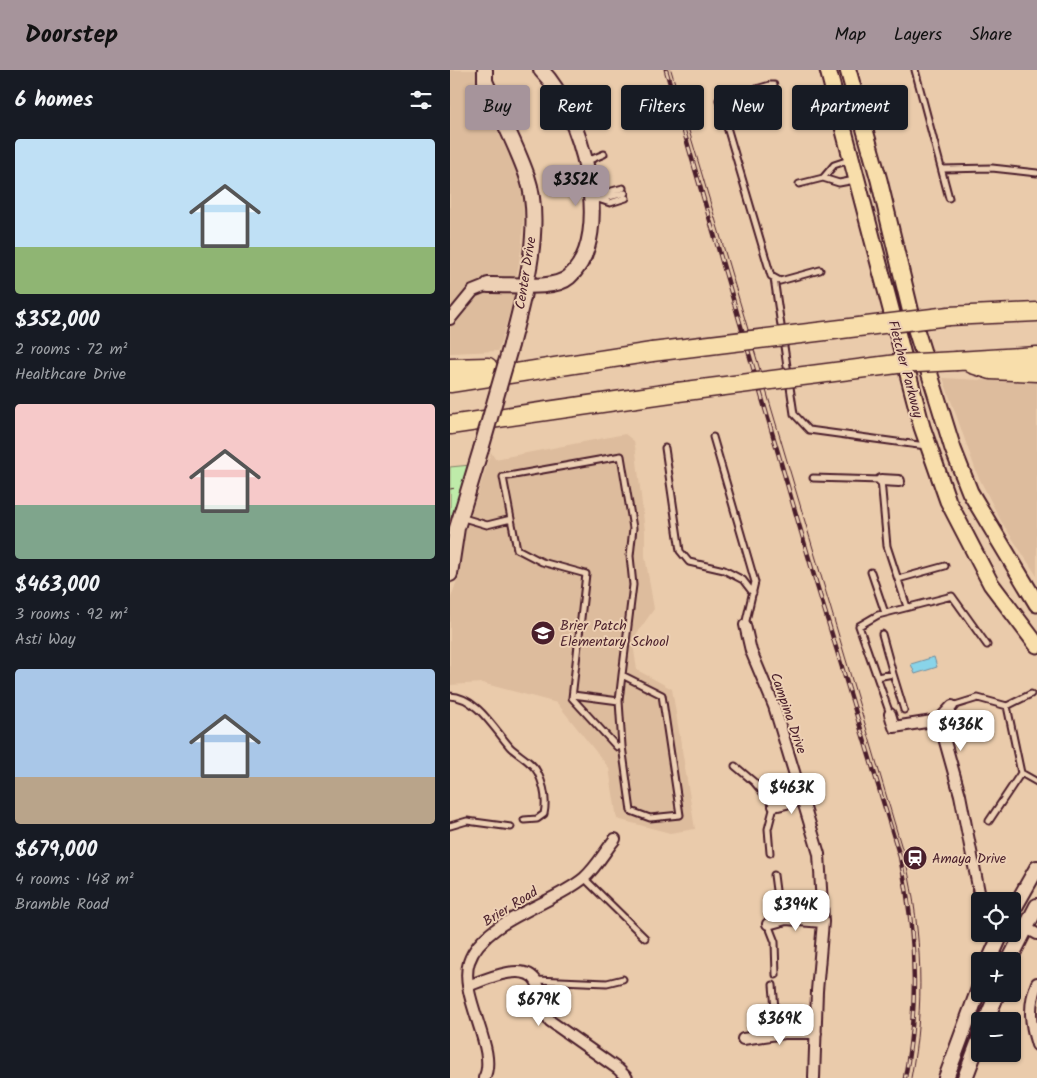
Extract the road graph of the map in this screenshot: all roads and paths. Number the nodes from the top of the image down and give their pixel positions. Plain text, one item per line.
1 (485, 70) edge
2 (541, 70) edge
3 (828, 70) edge
4 (848, 70) edge
5 (915, 70) edge
6 (728, 130) edge
7 (604, 154) dead end
8 (850, 160) junction
9 (585, 162) junction
10 (942, 169) junction
11 (1037, 173) edge
12 (823, 178) junction
13 (855, 180) junction
14 (799, 184) dead end
15 (949, 198) dead end
16 (596, 201) junction
17 (820, 270) dead end
18 (774, 278) junction
19 (526, 285) junction
20 (488, 286) joint
21 (1037, 312) edge
22 (450, 320) edge
23 (1037, 356) edge
24 (960, 360) junction
25 (564, 365) junction
26 (450, 368) edge
27 (1037, 372) edge
28 (450, 383) edge
29 (450, 425) edge
30 (713, 437) dead end
31 (929, 446) junction
32 (665, 448) dead end
33 (813, 478) dead end
34 (882, 480) junction
35 (899, 481) dead end
36 (460, 516) junction
37 (511, 519) junction
38 (945, 566) dead end
39 (871, 572) dead end
40 (450, 574) edge
41 (898, 579) junction
42 (753, 594) junction
43 (1037, 604) edge
44 (907, 607) junction
45 (885, 613) junction
46 (745, 625) joint
47 (882, 634) dead end
48 (987, 645) dead end
49 (1037, 645) edge
50 (893, 674) junction
51 (622, 675) junction
52 (877, 677) junction
53 (1031, 694) dead end
54 (573, 695) junction
55 (450, 696) edge
56 (619, 701) junction
57 (952, 706) joint
58 (1007, 706) junction
59 (904, 710) dead end
60 (890, 714) joint
61 (939, 720) junction
62 (622, 746) junction
63 (735, 766) dead end
64 (1021, 773) junction
65 (1037, 782) edge
66 (803, 799) junction
67 (774, 806) junction
68 (524, 820) dead end
69 (989, 821) dead end
70 (450, 826) edge
71 (511, 827) dead end
72 (615, 839) dead end
73 (770, 853) dead end
74 (1037, 868) edge
75 (774, 875) dead end
76 (584, 878) junction
77 (979, 892) edge
78 (1021, 896) edge
79 (1037, 906) edge
80 (780, 921) junction
81 (823, 922) junction
82 (768, 924) joint
83 (1031, 931) edge
84 (645, 938) dead end
85 (1016, 952) edge
86 (776, 975) dead end
87 (623, 979) dead end
88 (536, 980) junction
89 (1037, 983) edge
90 (773, 985) dead end
91 (468, 986) junction
92 (974, 1002) edge
93 (1034, 1021) edge
94 (816, 1033) junction
95 (774, 1034) junction
96 (743, 1039) dead end
97 (1037, 1045) edge
98 (971, 1062) edge
99 (484, 1078) edge
100 (627, 1078) edge
101 (814, 1078) edge
102 (946, 1078) edge
103 (965, 1078) edge

1 - 19 street, Center Drive
2 - 9 street
3 - 8 main road, Fletcher Parkway
4 - 43 main road, Fletcher Parkway
5 - 10 lane
6 - 18 lane
7 - 9 lane
8 - 12 lane
8 - 13 main road, Fletcher Parkway
9 - 16 street
10 - 11 lane
10 - 15 lane
12 - 13 lane
12 - 14 lane
13 - 31 main road, Fletcher Parkway
16 - 16 lane
16 - 19 street
17 - 18 lane
18 - 31 lane
19 - 20 street
19 - 36 street, Center Drive, bridge
20 - 22 street
21 - 25 highway, bridge
23 - 24 highway
24 - 27 highway
24 - 29 highway, bridge
25 - 26 highway
25 - 28 highway
30 - 42 lane
31 - 49 main road, Fletcher Parkway
32 - 42 lane
33 - 34 lane
34 - 35 street
34 - 41 lane
36 - 37 lane
36 - 40 street, Center Drive
37 - 51 lane
37 - 54 lane
38 - 41 lane
39 - 45 lane
41 - 44 lane
42 - 46 lane
44 - 45 lane
44 - 48 lane
45 - 52 lane
46 - 66 street, Campina Drive
47 - 50 lane
50 - 52 lane
50 - 59 lane
51 - 56 lane
51 - 62 lane
52 - 60 lane
53 - 58 lane
54 - 56 lane
54 - 62 lane
55 - 68 lane
56 - 62 lane
57 - 58 lane
57 - 61 street
58 - 64 lane
60 - 61 street
61 - 77 street
63 - 67 lane
64 - 65 lane
64 - 69 lane
66 - 67 street
66 - 81 street, Campina Drive
67 - 73 lane
70 - 71 lane
72 - 76 street, Brier Road
74 - 78 street
75 - 80 lane
76 - 84 lane
76 - 91 street, Brier Road
79 - 83 street
80 - 81 street
80 - 82 street
81 - 94 street, Campina Drive
82 - 86 lane
83 - 85 street
87 - 88 lane
88 - 91 street
88 - 100 street
89 - 93 street
90 - 95 lane
91 - 99 street, Brier Road
92 - 102 street
93 - 97 street
94 - 95 street
94 - 101 street, Campina Drive
95 - 96 street
98 - 103 street

